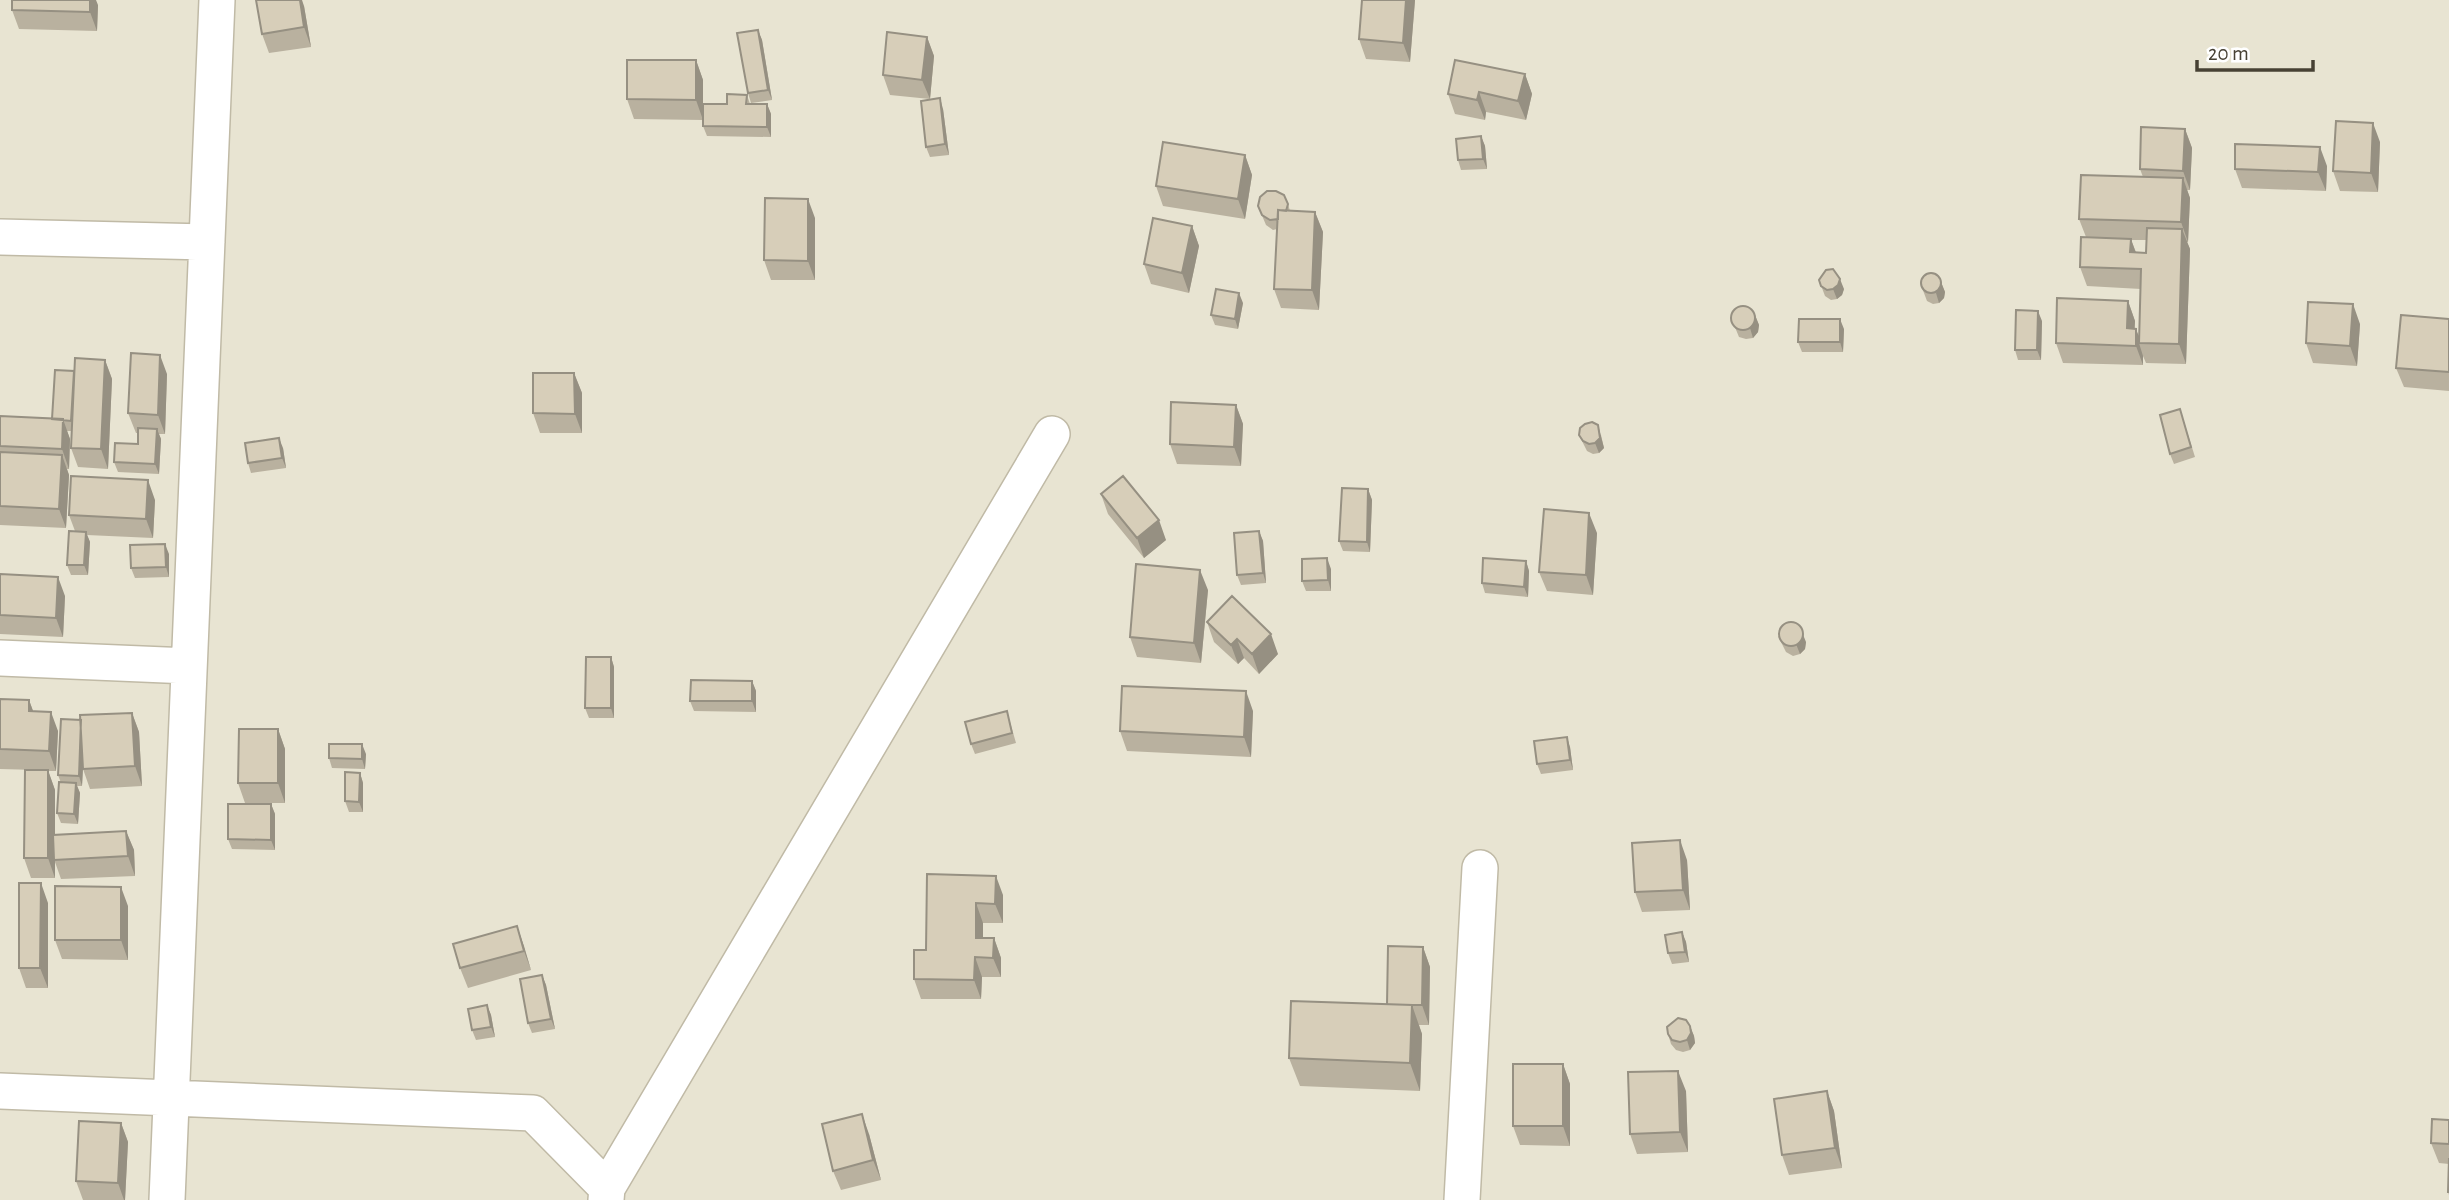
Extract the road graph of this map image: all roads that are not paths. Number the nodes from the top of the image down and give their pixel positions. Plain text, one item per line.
1 (217, 0) edge
2 (0, 237) edge
3 (207, 242) junction
4 (1052, 434) dead end
5 (0, 658) edge
6 (189, 666) junction
7 (1480, 868) dead end
8 (0, 1091) edge
9 (170, 1098) junction
10 (607, 1194) edge
11 (167, 1200) edge
12 (1462, 1200) edge

1 - 3 street
2 - 3 street
3 - 6 street
4 - 10 street
5 - 6 street
6 - 9 street
7 - 12 street
8 - 9 street
9 - 10 street
9 - 11 street

